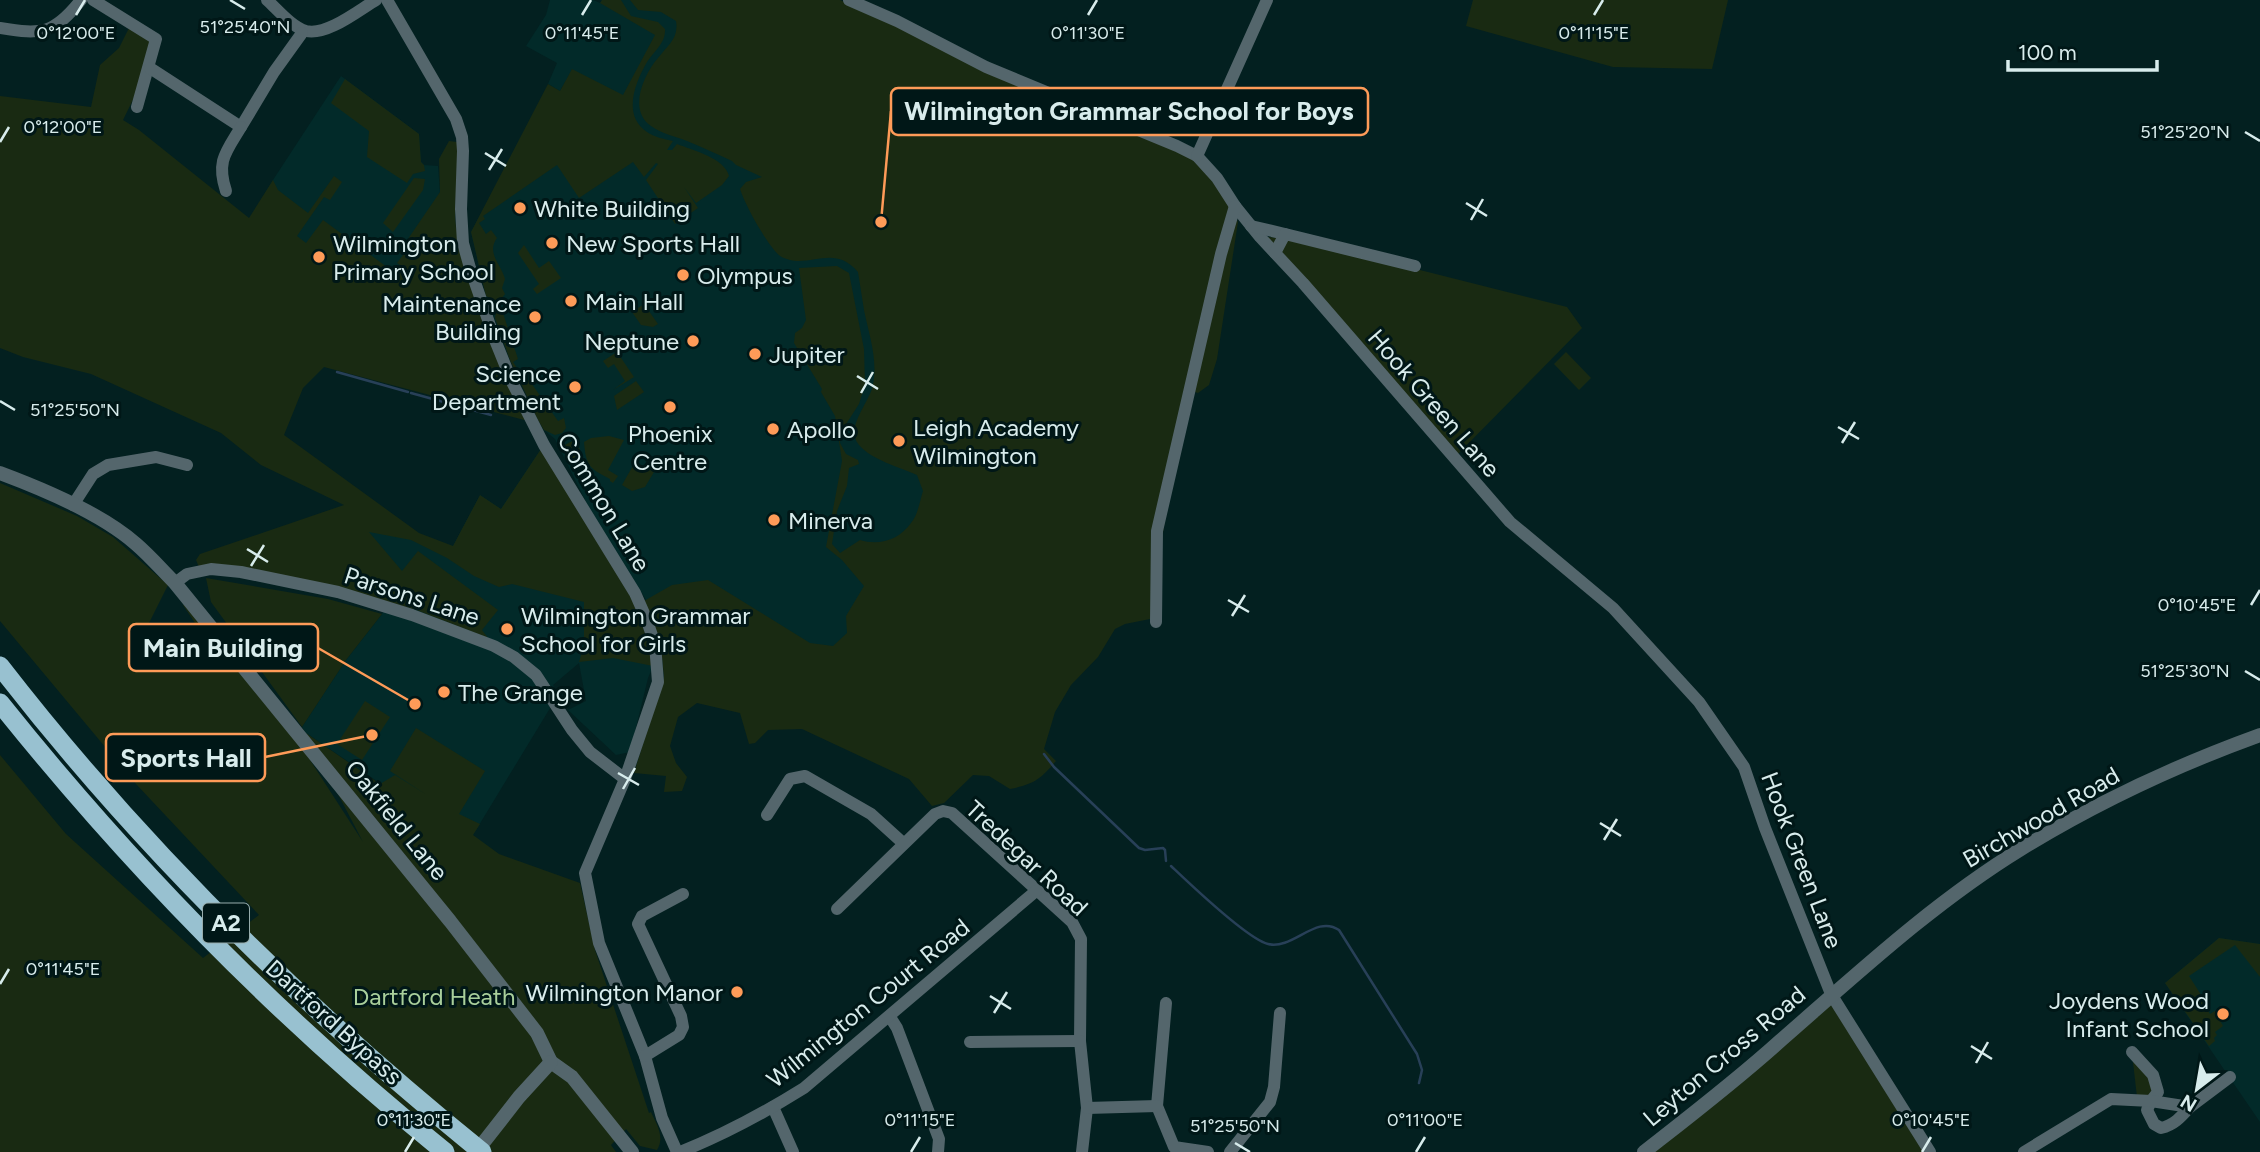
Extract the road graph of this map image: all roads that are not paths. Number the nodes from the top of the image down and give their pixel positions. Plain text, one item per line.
1 (81, 0) edge
2 (93, 0) edge
3 (267, 0) edge
4 (376, 0) edge
5 (387, 0) edge
6 (849, 0) edge
7 (1268, 0) edge
8 (0, 28) edge
9 (302, 33) dead end
10 (150, 68) junction
11 (137, 107) dead end
12 (241, 127) junction
13 (1197, 156) junction
14 (226, 191) dead end
15 (1235, 205) junction
16 (1251, 226) junction
17 (1285, 234) junction
18 (1275, 253) junction
19 (1415, 266) dead end
20 (187, 465) dead end
21 (0, 473) edge
22 (73, 505) junction
23 (175, 583) junction
24 (1156, 622) dead end
25 (0, 666) edge
26 (0, 703) edge
27 (2260, 735) edge
28 (625, 779) junction
29 (767, 816) dead end
30 (904, 844) junction
31 (1036, 891) junction
32 (683, 894) dead end
33 (837, 909) dead end
34 (1832, 994) junction
35 (1166, 1003) dead end
36 (1280, 1013) dead end
37 (890, 1017) junction
38 (1080, 1041) junction
39 (970, 1042) dead end
40 (2132, 1052) dead end
41 (645, 1056) junction
42 (551, 1062) junction
43 (2230, 1077) dead end
44 (2151, 1101) junction
45 (1157, 1106) junction
46 (773, 1107) junction
47 (2190, 1107) junction
48 (1087, 1108) junction
49 (445, 1152) edge
50 (476, 1152) edge
51 (482, 1152) edge
52 (632, 1152) edge
53 (678, 1152) edge
54 (793, 1152) edge
55 (938, 1152) edge
56 (1082, 1152) edge
57 (1208, 1152) edge
58 (1230, 1152) edge
59 (1644, 1152) edge
60 (1930, 1152) edge
61 (2024, 1152) edge

1 - 8 street
2 - 10 street
3 - 4 street
5 - 28 street, Common Lane
6 - 13 street, Hook Green Lane
7 - 13 street
9 - 12 street
10 - 11 street
10 - 12 street
12 - 14 street
13 - 15 street, Hook Green Lane
15 - 16 street, Hook Green Lane
15 - 24 street
16 - 17 street
16 - 18 street, Hook Green Lane
17 - 18 street
17 - 19 street
18 - 34 street, Hook Green Lane
20 - 22 street
21 - 22 street, Oakfield Lane
22 - 23 street, Oakfield Lane
23 - 28 street, Parsons Lane
23 - 42 street, Oakfield Lane
25 - 51 highway, Dartford Bypass / A2
26 - 49 highway, Dartford Bypass / A2
27 - 34 street, Birchwood Road
28 - 41 street, Common Lane
29 - 30 street
30 - 31 street, Tredegar Road
30 - 33 street, Tredegar Road
31 - 37 street, Wilmington Court Road
31 - 38 street, Tredegar Road
32 - 41 street
34 - 59 street, Leyton Cross Road
34 - 60 street, Hook Green Lane
35 - 45 street
36 - 58 street
37 - 46 street, Wilmington Court Road
37 - 55 street
38 - 39 street
38 - 48 street, Tredegar Road
40 - 44 street
41 - 53 street, Common Lane
42 - 50 street
42 - 52 street, Oakfield Lane
43 - 47 street
44 - 47 street
44 - 47 street
44 - 61 street
45 - 48 street
45 - 57 street
46 - 53 street, Wilmington Court Road
46 - 54 street
48 - 56 street, Tredegar Road

